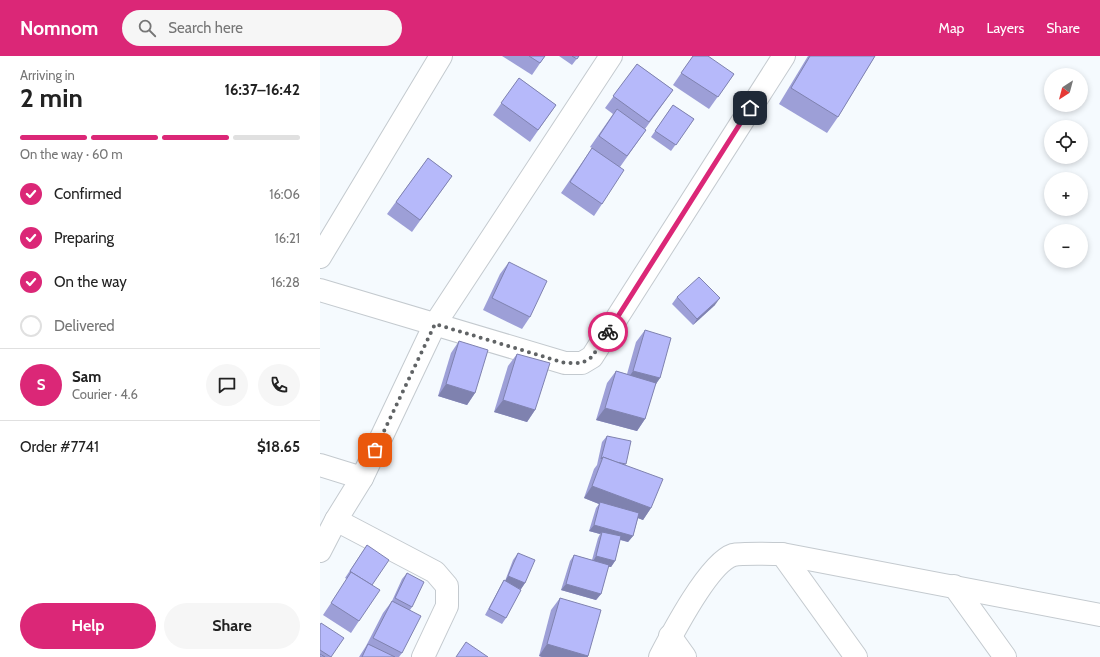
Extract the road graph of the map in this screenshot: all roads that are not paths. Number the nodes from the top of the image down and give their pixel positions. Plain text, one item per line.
1 (441, 56) edge
2 (610, 56) edge
3 (784, 56) edge
4 (320, 257) edge
5 (320, 290) edge
6 (435, 324) junction
7 (320, 465) edge
8 (362, 478) junction
9 (336, 520) junction
10 (320, 551) edge
11 (782, 554) junction
12 (954, 586) junction
13 (1100, 615) edge
14 (670, 636) junction
15 (423, 657) edge
16 (660, 657) edge
17 (685, 657) edge
18 (856, 657) edge
19 (1005, 657) edge

1 - 4 street
2 - 6 street
3 - 6 street
5 - 6 street
6 - 8 street
7 - 8 street
8 - 9 street
9 - 10 street
9 - 15 street
11 - 12 street
11 - 14 street
11 - 18 street
12 - 13 street
12 - 19 street
14 - 16 street
14 - 17 street

